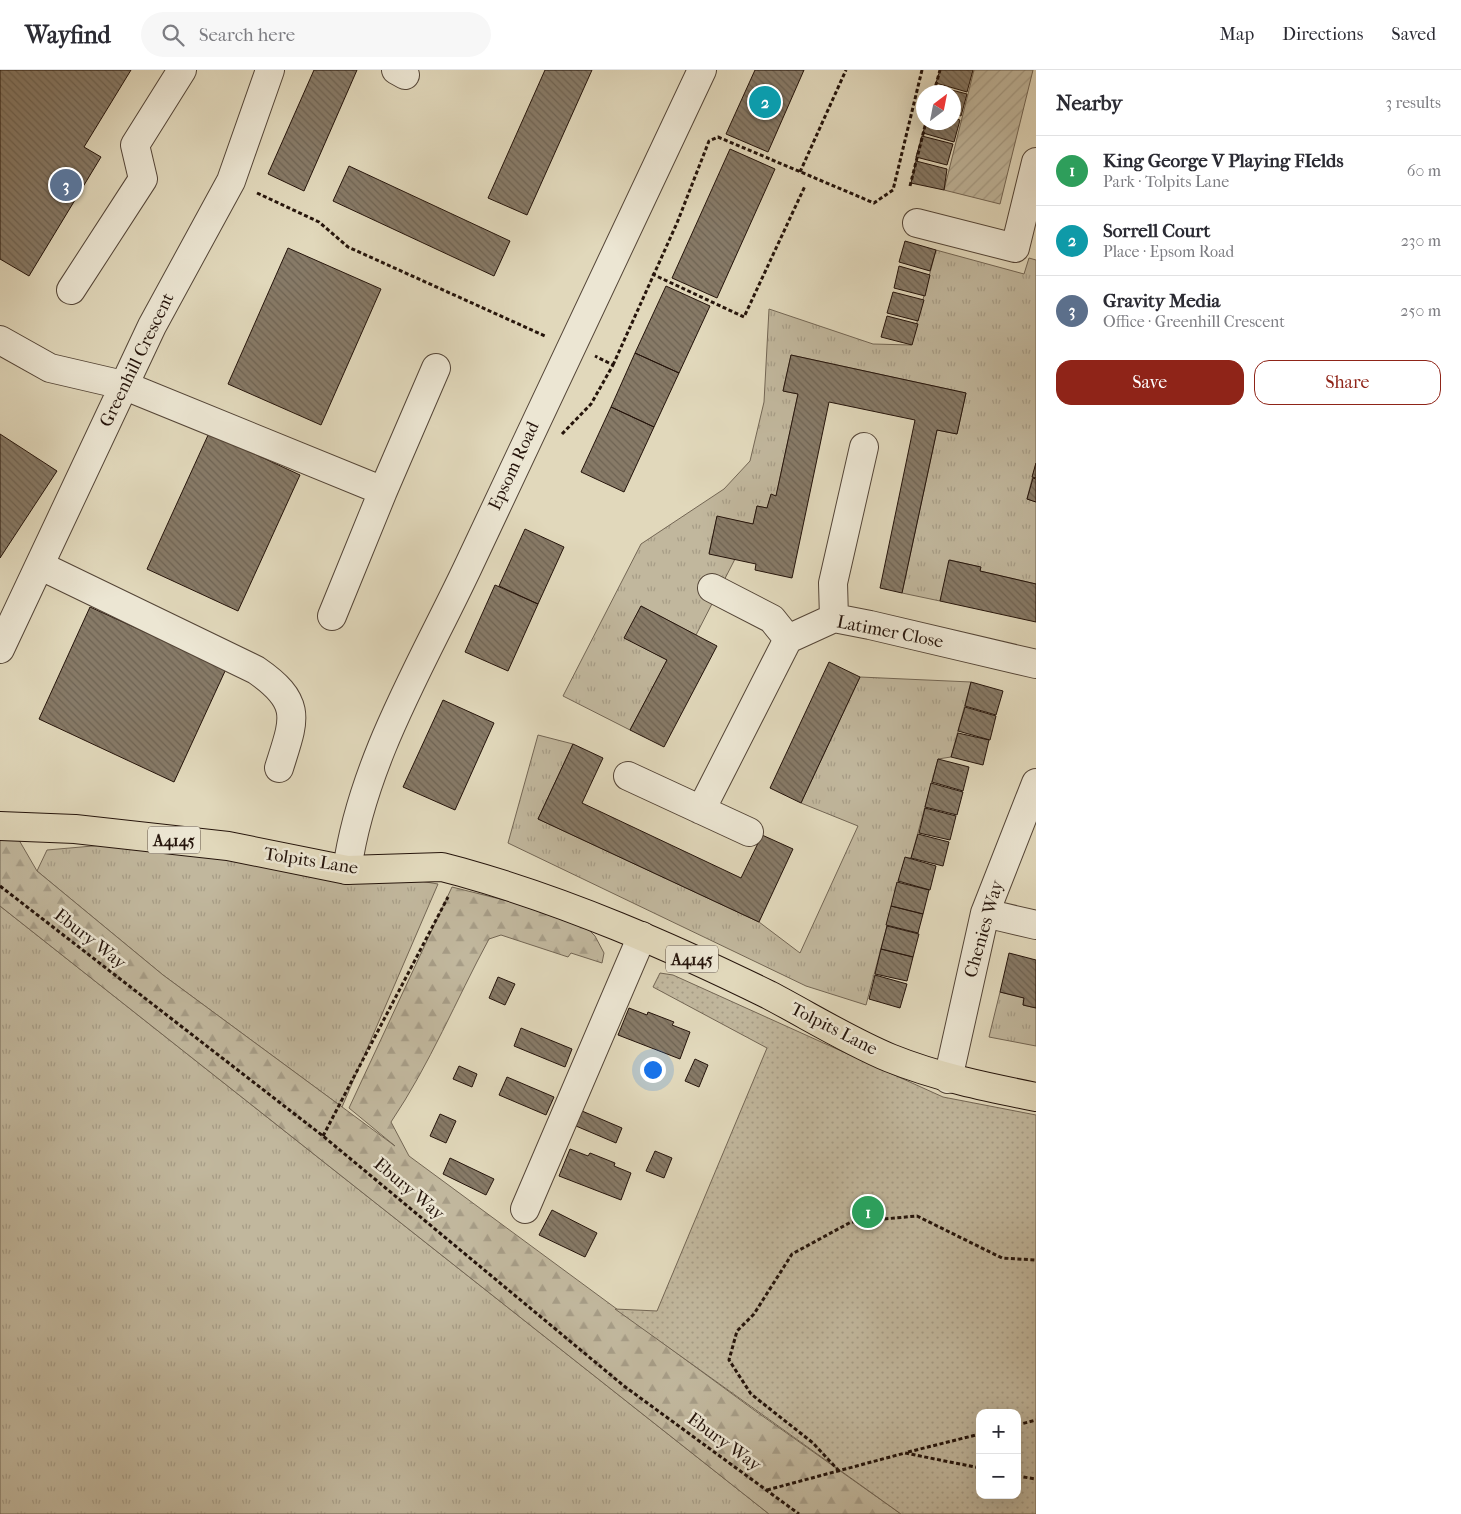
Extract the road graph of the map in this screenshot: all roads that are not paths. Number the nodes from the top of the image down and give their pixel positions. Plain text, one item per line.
1 (182, 70) edge
2 (270, 70) edge
3 (702, 70) edge
4 (1036, 162) edge
5 (917, 223) dead end
6 (1023, 241) edge
7 (72, 290) dead end
8 (0, 340) edge
9 (436, 368) dead end
10 (123, 385) junction
11 (864, 447) dead end
12 (383, 491) junction
13 (41, 566) junction
14 (712, 588) dead end
15 (332, 616) dead end
16 (834, 618) junction
17 (788, 639) junction
18 (0, 649) edge
19 (1036, 664) edge
20 (279, 768) dead end
21 (628, 776) dead end
22 (1036, 783) edge
23 (702, 810) junction
24 (0, 826) edge
25 (749, 832) dead end
26 (347, 870) junction
27 (985, 913) junction
28 (1036, 925) edge
29 (642, 936) junction
30 (948, 1079) junction
31 (1036, 1097) edge
32 (526, 1209) dead end

1 - 7 street
2 - 10 street, Greenhill Crescent
3 - 26 street, Epsom Road
4 - 6 street
5 - 6 street
8 - 10 street
9 - 12 street
10 - 12 street
10 - 13 street, Greenhill Crescent
11 - 16 street
12 - 15 street
13 - 18 street, Greenhill Crescent
13 - 20 street
14 - 17 street
16 - 17 street, Latimer Close
16 - 19 street, Latimer Close
17 - 23 street
21 - 23 street
22 - 27 street, Chenies Way
23 - 25 street
24 - 26 main road, Tolpits Lane / A4145
26 - 29 main road, Tolpits Lane / A4145
27 - 28 street
27 - 30 street, Chenies Way
29 - 30 main road, Tolpits Lane / A4145
29 - 32 street
30 - 31 main road, Tolpits Lane / A4145

